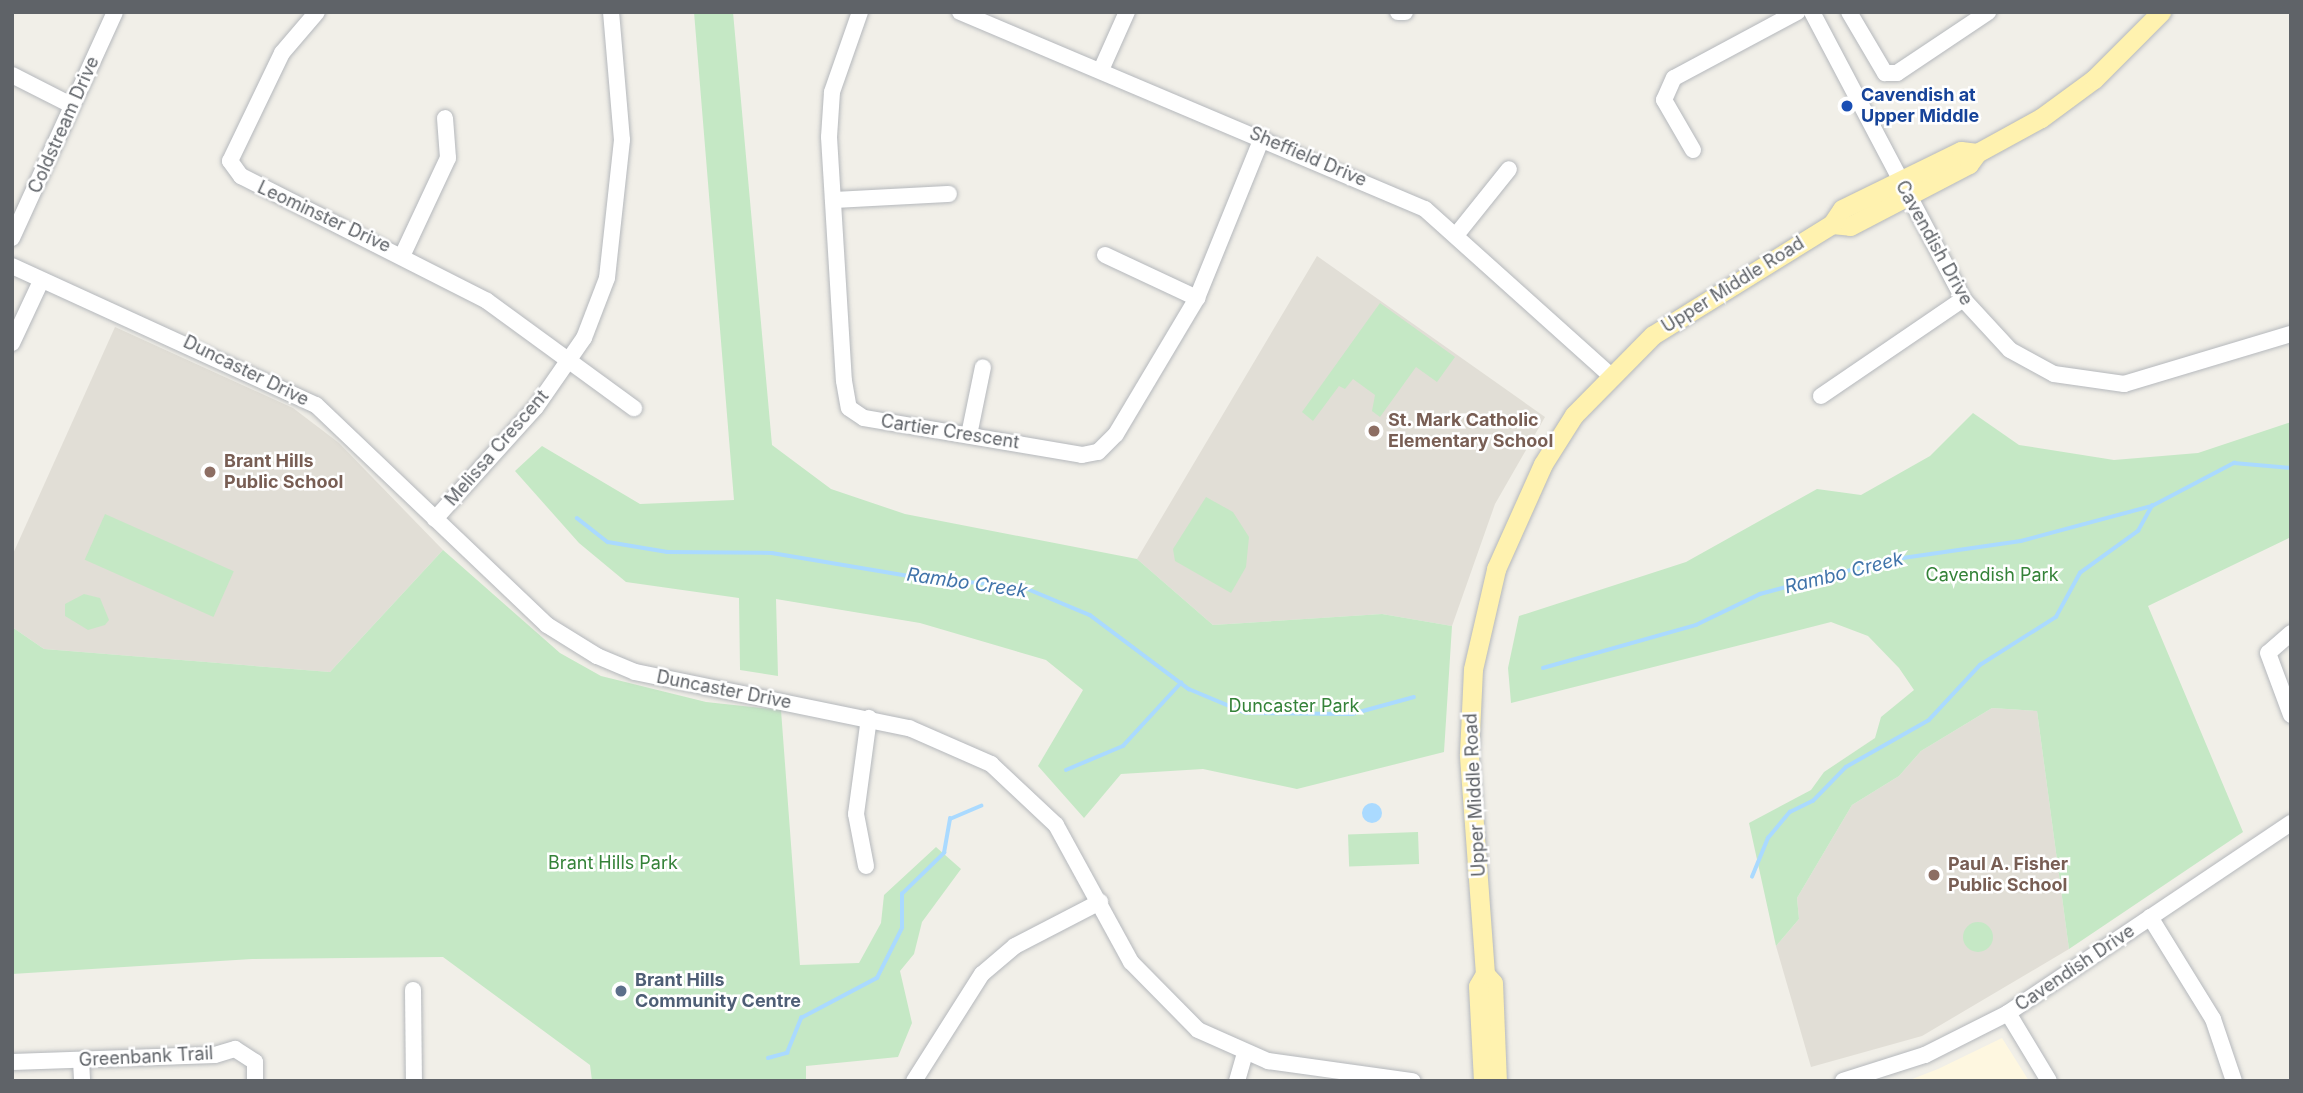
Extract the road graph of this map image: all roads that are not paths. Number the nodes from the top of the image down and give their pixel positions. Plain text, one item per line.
1 (115, 12) edge
2 (317, 12) edge
3 (611, 12) edge
4 (860, 12) edge
5 (960, 12) edge
6 (1126, 12) edge
7 (1398, 12) edge
8 (1405, 12) edge
9 (1797, 12) edge
10 (1812, 12) edge
11 (1849, 12) edge
12 (1988, 12) edge
13 (2161, 12) edge
14 (1101, 70) junction
15 (12, 75) edge
16 (71, 105) junction
17 (445, 118) dead end
18 (1262, 138) junction
19 (1693, 150) dead end
20 (1508, 169) dead end
21 (1904, 188) junction
22 (949, 194) dead end
23 (833, 200) junction
24 (1457, 234) junction
25 (12, 238) edge
26 (403, 254) junction
27 (1105, 255) dead end
28 (12, 266) edge
29 (41, 281) junction
30 (1197, 298) junction
31 (1962, 299) junction
32 (2291, 334) edge
33 (12, 343) edge
34 (568, 361) junction
35 (983, 368) dead end
36 (1609, 374) junction
37 (1821, 396) dead end
38 (634, 408) dead end
39 (969, 435) junction
40 (435, 519) junction
41 (2291, 633) edge
42 (2291, 715) edge
43 (869, 718) junction
44 (2291, 823) edge
45 (866, 866) dead end
46 (1100, 902) junction
47 (2150, 917) junction
48 (1485, 974) junction
49 (413, 990) dead end
50 (2008, 1013) junction
51 (1245, 1053) junction
52 (81, 1060) junction
53 (12, 1062) edge
54 (82, 1081) edge
55 (255, 1081) edge
56 (414, 1081) edge
57 (914, 1081) edge
58 (1237, 1081) edge
59 (1413, 1081) edge
60 (1482, 1081) edge
61 (1497, 1081) edge
62 (1843, 1081) edge
63 (2049, 1081) edge
64 (2234, 1081) edge

1 - 16 street, Coldstream Drive
2 - 26 street, Leominster Drive
3 - 34 street, Melissa Crescent
4 - 23 street, Cartier Crescent
5 - 14 street, Sheffield Drive
6 - 14 street
7 - 8 street
9 - 19 street
10 - 21 street, Cavendish Drive
11 - 12 street
13 - 21 main road, Upper Middle Road
14 - 18 street, Sheffield Drive
15 - 16 street
16 - 25 street, Coldstream Drive
17 - 26 street
18 - 24 street, Sheffield Drive
18 - 30 street, Cartier Crescent
20 - 24 street
21 - 31 street, Cavendish Drive
21 - 36 main road, Upper Middle Road
22 - 23 street
23 - 39 street, Cartier Crescent
24 - 36 street, Sheffield Drive
26 - 34 street, Leominster Drive
27 - 30 street
28 - 29 street, Duncaster Drive
29 - 33 street
29 - 40 street, Duncaster Drive
30 - 39 street, Cartier Crescent
31 - 32 street, Cavendish Drive
31 - 37 street
34 - 38 street, Leominster Drive
34 - 40 street, Melissa Crescent
35 - 39 street
36 - 48 main road, Upper Middle Road
40 - 43 street, Duncaster Drive
41 - 42 street
43 - 45 street
43 - 46 street, Duncaster Drive
44 - 47 street, Cavendish Drive
46 - 51 street, Duncaster Drive
46 - 57 street
47 - 50 street, Cavendish Drive
47 - 64 street
48 - 60 main road, Upper Middle Road
48 - 61 main road, Upper Middle Road
49 - 56 street
50 - 62 street, Cavendish Drive
50 - 63 street
51 - 58 street
51 - 59 street, Duncaster Drive
52 - 53 street, Greenbank Trail
52 - 54 street
52 - 55 street, Greenbank Trail

